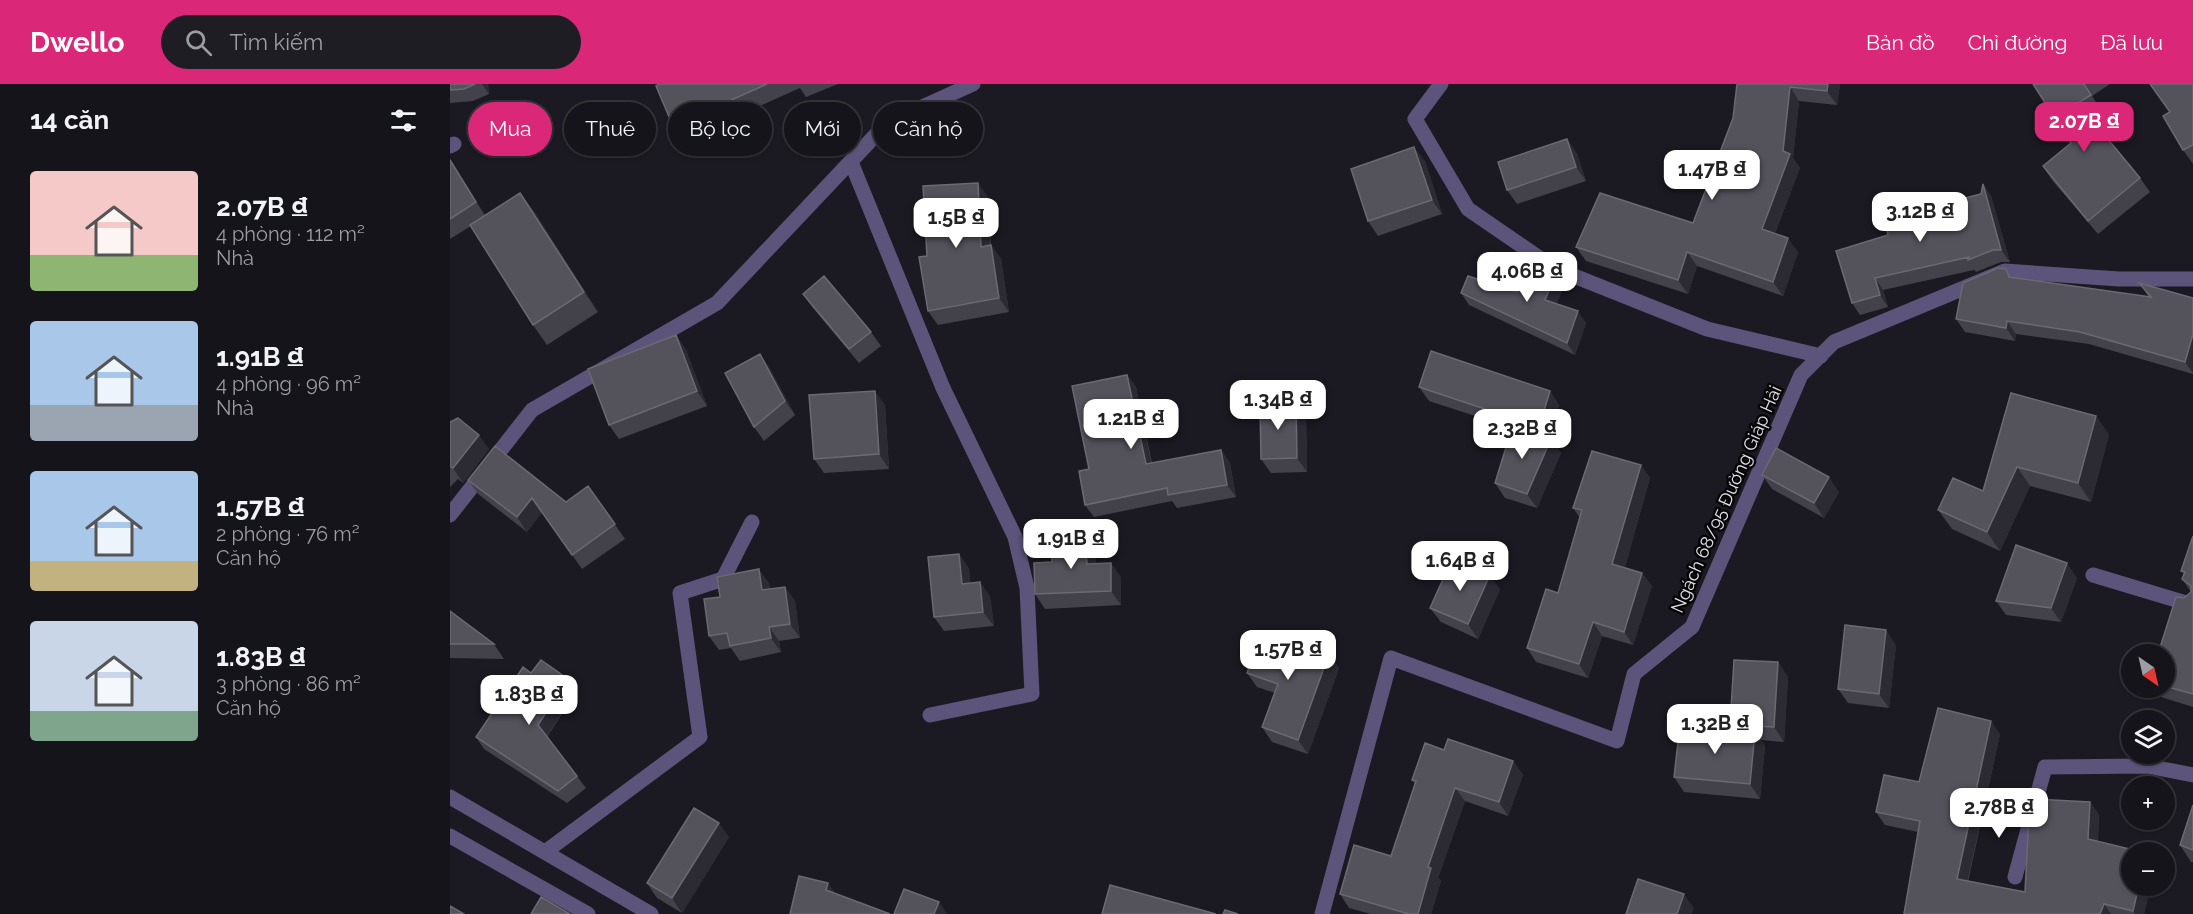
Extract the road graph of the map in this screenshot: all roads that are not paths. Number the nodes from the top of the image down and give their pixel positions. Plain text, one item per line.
1 (974, 84) edge
2 (1441, 84) edge
3 (851, 162) junction
4 (2193, 279) edge
5 (1821, 356) junction
6 (450, 515) edge
7 (752, 522) dead end
8 (2093, 575) dead end
9 (2193, 605) edge
10 (930, 715) dead end
11 (2193, 776) edge
12 (450, 796) edge
13 (450, 836) edge
14 (545, 852) junction
15 (2015, 877) dead end
16 (588, 914) edge
17 (651, 914) edge
18 (1322, 914) edge

1 - 3 street
2 - 5 street
3 - 6 street
3 - 10 street
4 - 5 street, Ngách 68/95 Đường Giáp Hải
5 - 18 street, Ngách 68/95 Đường Giáp Hải
7 - 14 street
8 - 9 street
11 - 15 street
12 - 14 street
13 - 16 street
14 - 17 street

